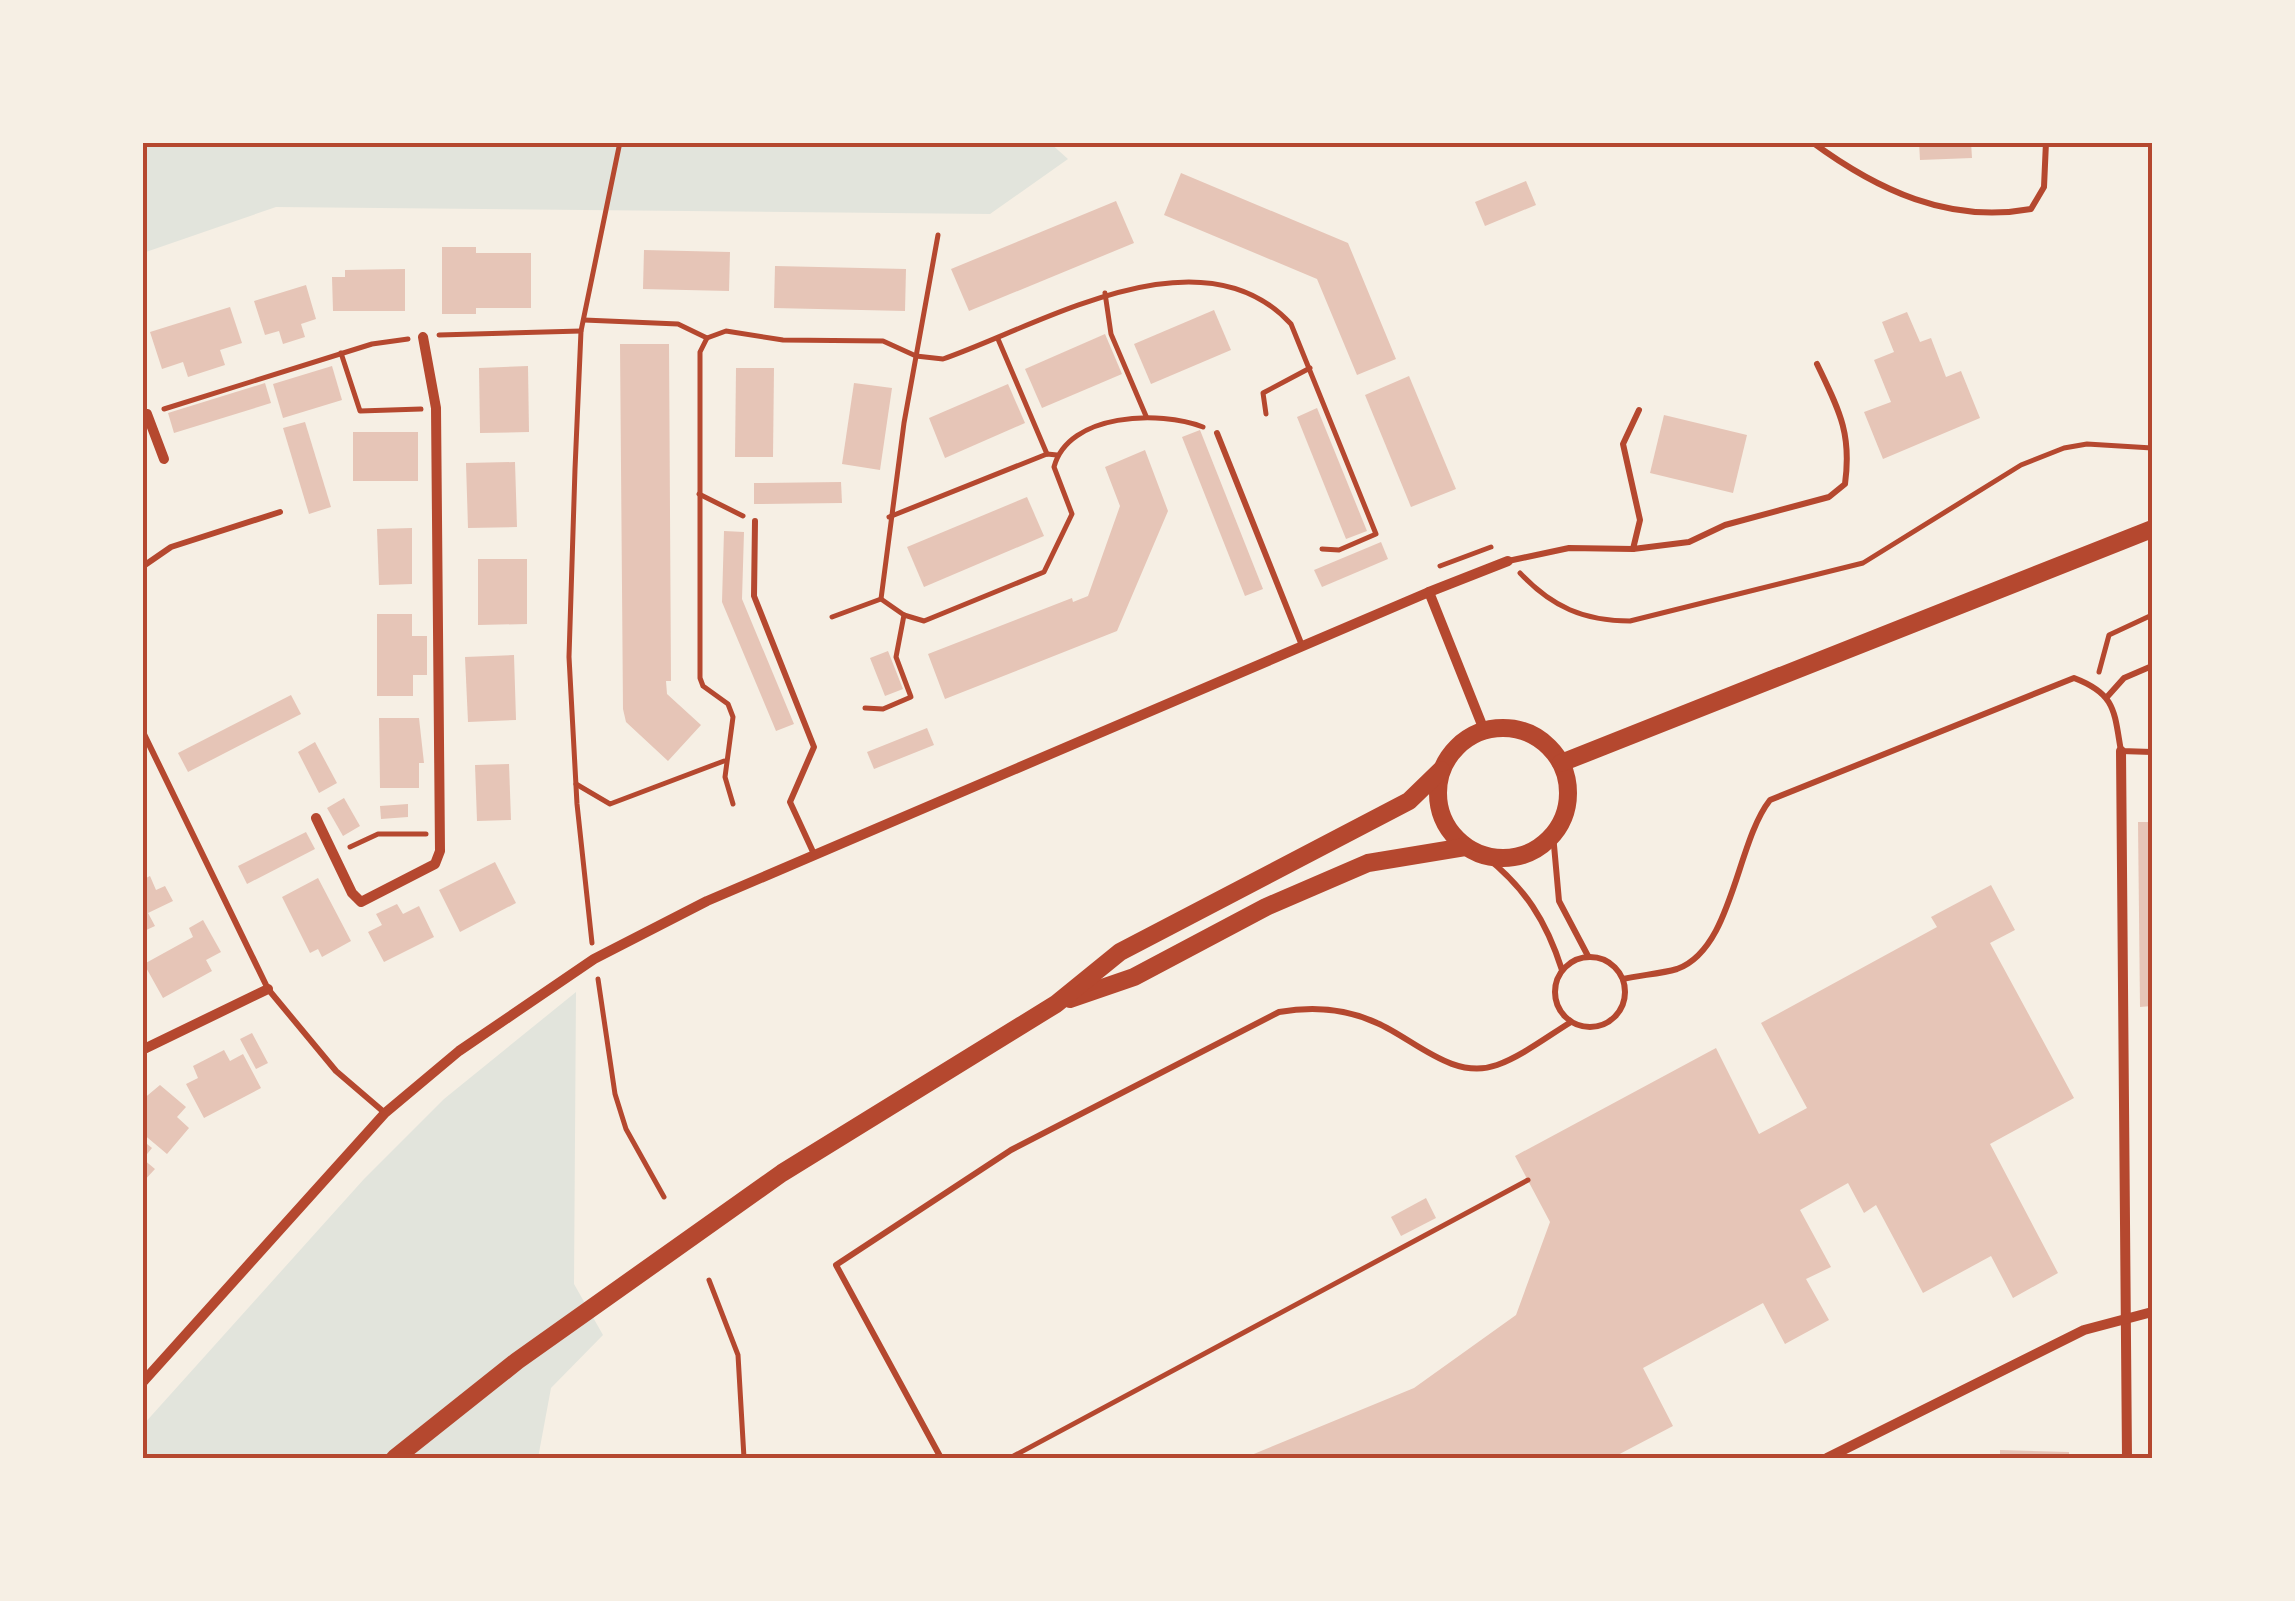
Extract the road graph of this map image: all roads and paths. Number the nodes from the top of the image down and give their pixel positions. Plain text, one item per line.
1 (620, 142) edge
2 (1812, 142) edge
3 (2046, 142) edge
4 (938, 236) dead end
5 (1105, 293) junction
6 (583, 320) junction
7 (581, 331) junction
8 (423, 337) junction
9 (707, 338) junction
10 (998, 339) junction
11 (341, 353) junction
12 (916, 356) junction
13 (1817, 364) dead end
14 (1310, 368) junction
15 (436, 408) junction
16 (1639, 410) dead end
17 (1266, 414) dead end
18 (145, 415) edge
19 (1146, 416) junction
20 (1216, 432) joint
21 (2152, 448) edge
22 (1047, 454) junction
23 (1057, 455) junction
24 (164, 458) dead end
25 (698, 494) junction
26 (280, 512) dead end
27 (890, 517) junction
28 (755, 521) joint
29 (2152, 529) edge
30 (1322, 548) dead end
31 (1633, 549) junction
32 (1508, 561) junction
33 (142, 567) edge
34 (1429, 592) junction
35 (880, 599) junction
36 (904, 615) junction
37 (2152, 615) edge
38 (832, 617) dead end
39 (1301, 644) junction
40 (2152, 666) edge
41 (2097, 687) junction
42 (2107, 697) junction
43 (865, 708) dead end
44 (142, 730) edge
45 (1484, 730) junction
46 (2122, 751) junction
47 (2152, 752) edge
48 (725, 760) junction
49 (1561, 763) junction
50 (1440, 770) junction
51 (576, 784) junction
52 (734, 804) dead end
53 (316, 818) dead end
54 (440, 834) junction
55 (1553, 834) junction
56 (1465, 847) junction
57 (814, 854) junction
58 (333, 855) junction
59 (1485, 856) junction
60 (1588, 956) junction
61 (594, 958) junction
62 (1562, 970) junction
63 (1623, 979) junction
64 (268, 989) junction
65 (1056, 1004) junction
66 (1571, 1022) junction
67 (142, 1050) edge
68 (385, 1113) junction
69 (1528, 1180) dead end
70 (664, 1197) dead end
71 (709, 1280) dead end
72 (2152, 1312) edge
73 (2125, 1316) junction
74 (142, 1383) edge
75 (395, 1458) edge
76 (744, 1458) edge
77 (941, 1458) edge
78 (1010, 1458) edge
79 (1827, 1458) edge
80 (2127, 1458) edge

1 - 6 path
2 - 3 lane
4 - 12 path
5 - 10 path
5 - 14 path
5 - 19 path
6 - 7 path
6 - 9 path
7 - 8 path
7 - 51 path
8 - 11 path
8 - 15 street
9 - 12 path
9 - 25 path
10 - 12 path
10 - 22 path
11 - 15 path
11 - 18 path
12 - 27 path
13 - 31 lane
14 - 17 path
14 - 30 path
15 - 54 street
16 - 31 lane
18 - 24 street
19 - 20 path
19 - 23 path
20 - 39 lane
21 - 32 path
22 - 23 path
22 - 27 path
23 - 36 path
25 - 28 path
25 - 48 path
26 - 33 lane
27 - 35 path
28 - 57 lane
29 - 49 main road
31 - 32 lane
32 - 34 street
34 - 39 street
34 - 45 street
35 - 36 path
35 - 38 path
36 - 43 path
37 - 41 path
39 - 57 street
40 - 42 lane
41 - 42 lane
41 - 63 lane
42 - 46 lane
44 - 64 lane
45 - 49 main road
45 - 50 main road
46 - 47 lane
46 - 73 street
48 - 51 path
48 - 52 path
49 - 55 main road
50 - 56 main road
50 - 65 main road
51 - 61 path
53 - 58 street
54 - 58 path
54 - 58 street
55 - 59 main road
55 - 60 lane
56 - 59 main road
56 - 65 main road
57 - 61 street
59 - 62 lane
60 - 62 lane
60 - 63 lane
61 - 68 street
61 - 70 path
62 - 66 lane
63 - 66 lane
64 - 67 street
64 - 68 lane
65 - 75 main road
66 - 77 lane
68 - 74 street
69 - 78 path
71 - 76 path
72 - 73 street
73 - 79 street
73 - 80 street

